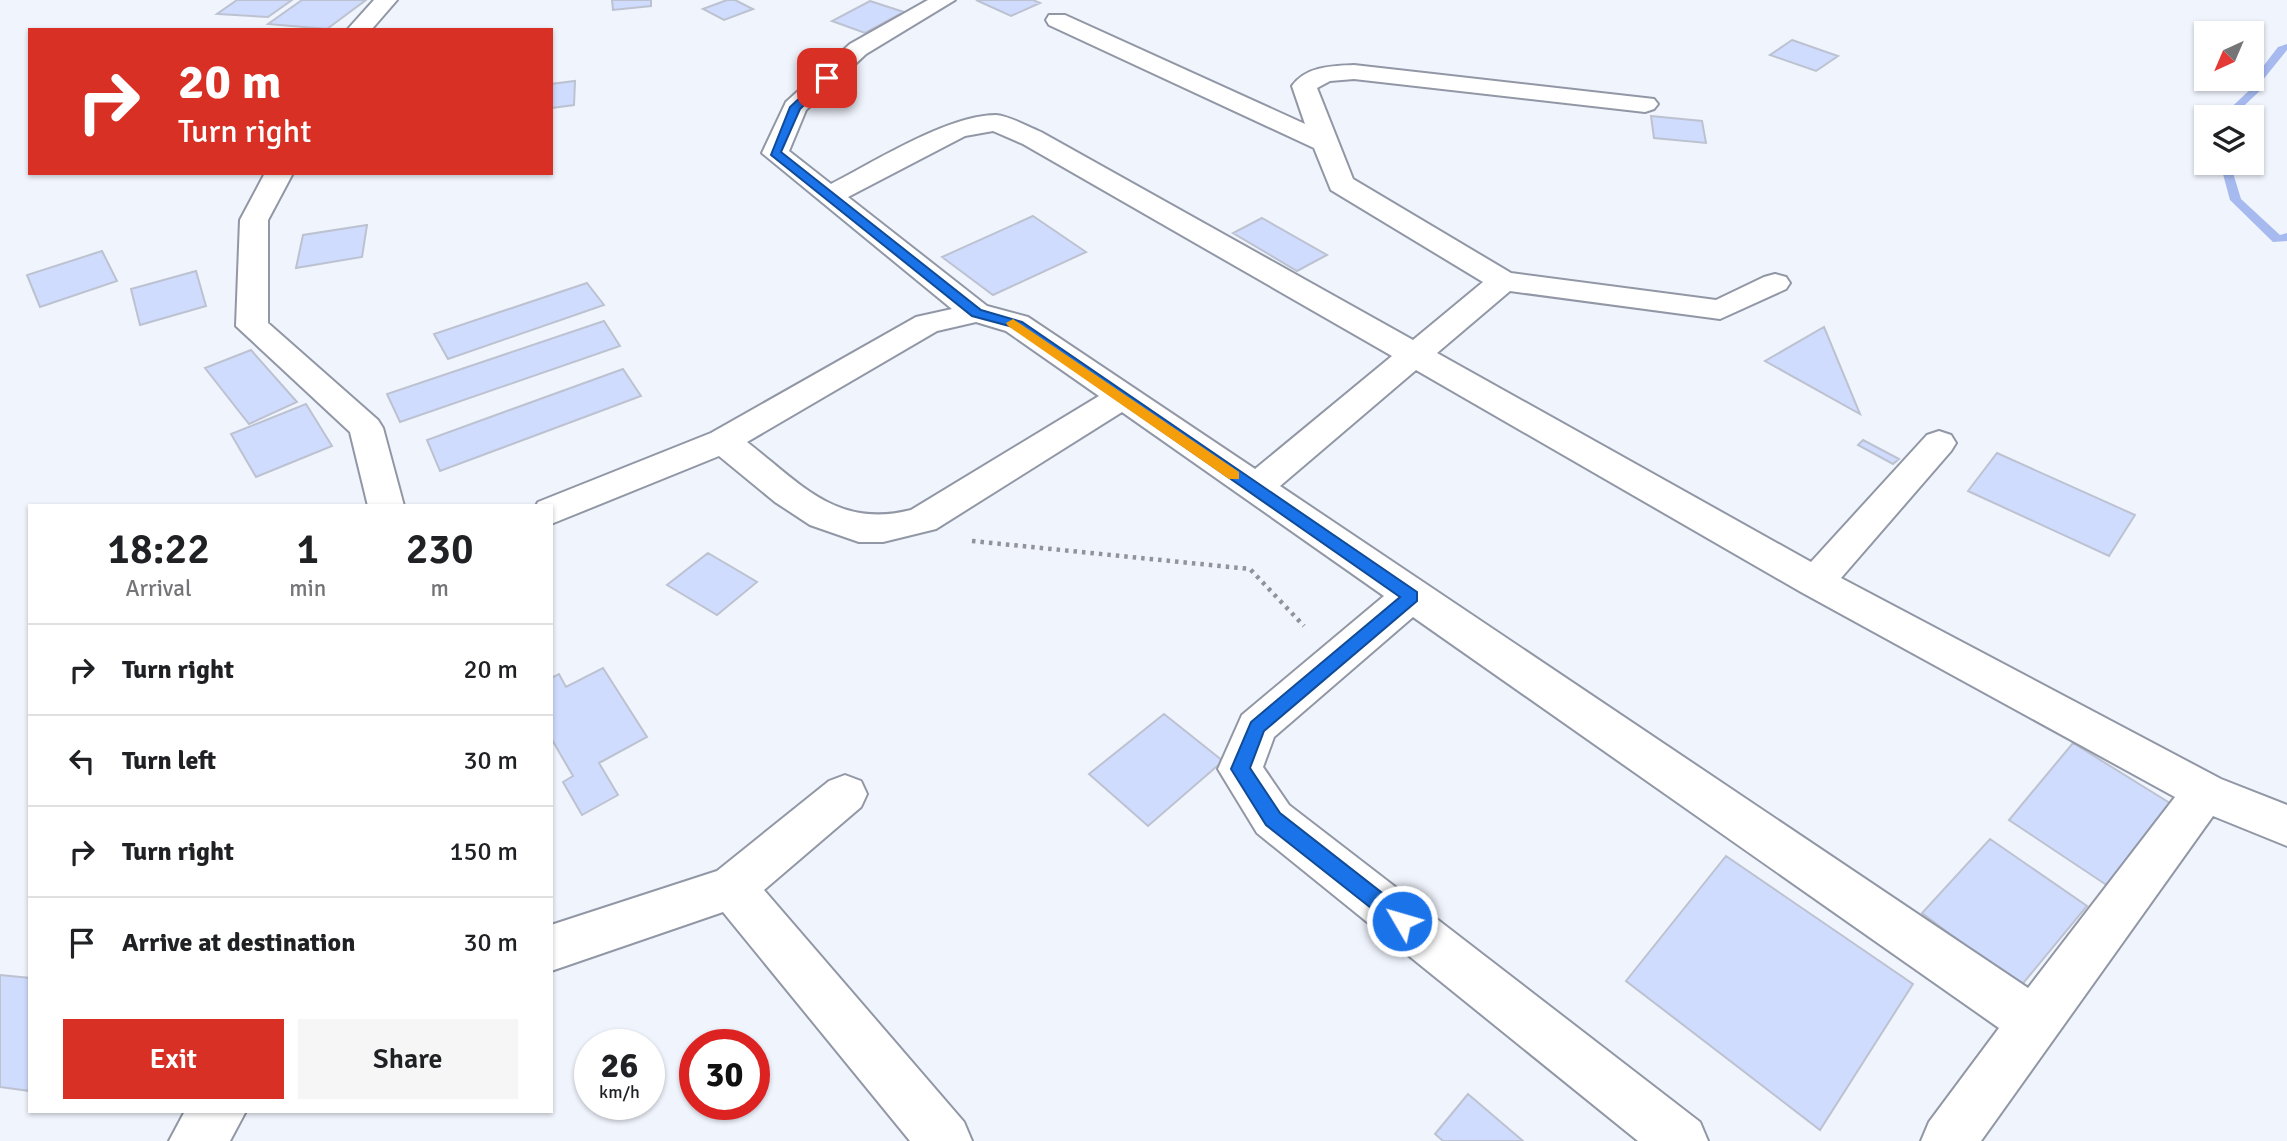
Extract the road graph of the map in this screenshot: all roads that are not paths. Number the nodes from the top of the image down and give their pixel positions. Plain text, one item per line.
1 (386, 0) edge
2 (944, 0) edge
3 (1057, 20) dead end
4 (360, 28) edge
5 (1645, 104) dead end
6 (1324, 142) junction
7 (278, 175) edge
8 (828, 196) junction
9 (1503, 281) junction
10 (1776, 284) dead end
11 (976, 313) junction
12 (1413, 354) junction
13 (1121, 398) junction
14 (723, 441) junction
15 (1940, 443) dead end
16 (1254, 489) junction
17 (385, 504) edge
18 (553, 510) edge
19 (1815, 582) junction
20 (1411, 596) junction
21 (2205, 792) junction
22 (845, 794) dead end
23 (2287, 826) edge
24 (732, 888) junction
25 (553, 946) edge
26 (2034, 1022) junction
27 (217, 1113) edge
28 (196, 1141) edge
29 (945, 1141) edge
30 (1681, 1141) edge
31 (1948, 1141) edge

1 - 4 street
2 - 8 street
3 - 6 street
5 - 6 street
6 - 9 street
7 - 17 street
8 - 11 street
8 - 12 street
9 - 10 street
9 - 12 street
11 - 13 street
11 - 14 street
12 - 16 street
12 - 19 street
13 - 14 street
13 - 16 street
14 - 18 street
15 - 19 street
16 - 20 street
19 - 21 street
20 - 26 street
20 - 30 street
21 - 23 street
21 - 26 street
22 - 24 street
24 - 25 street
24 - 29 street
26 - 31 street
27 - 28 street

